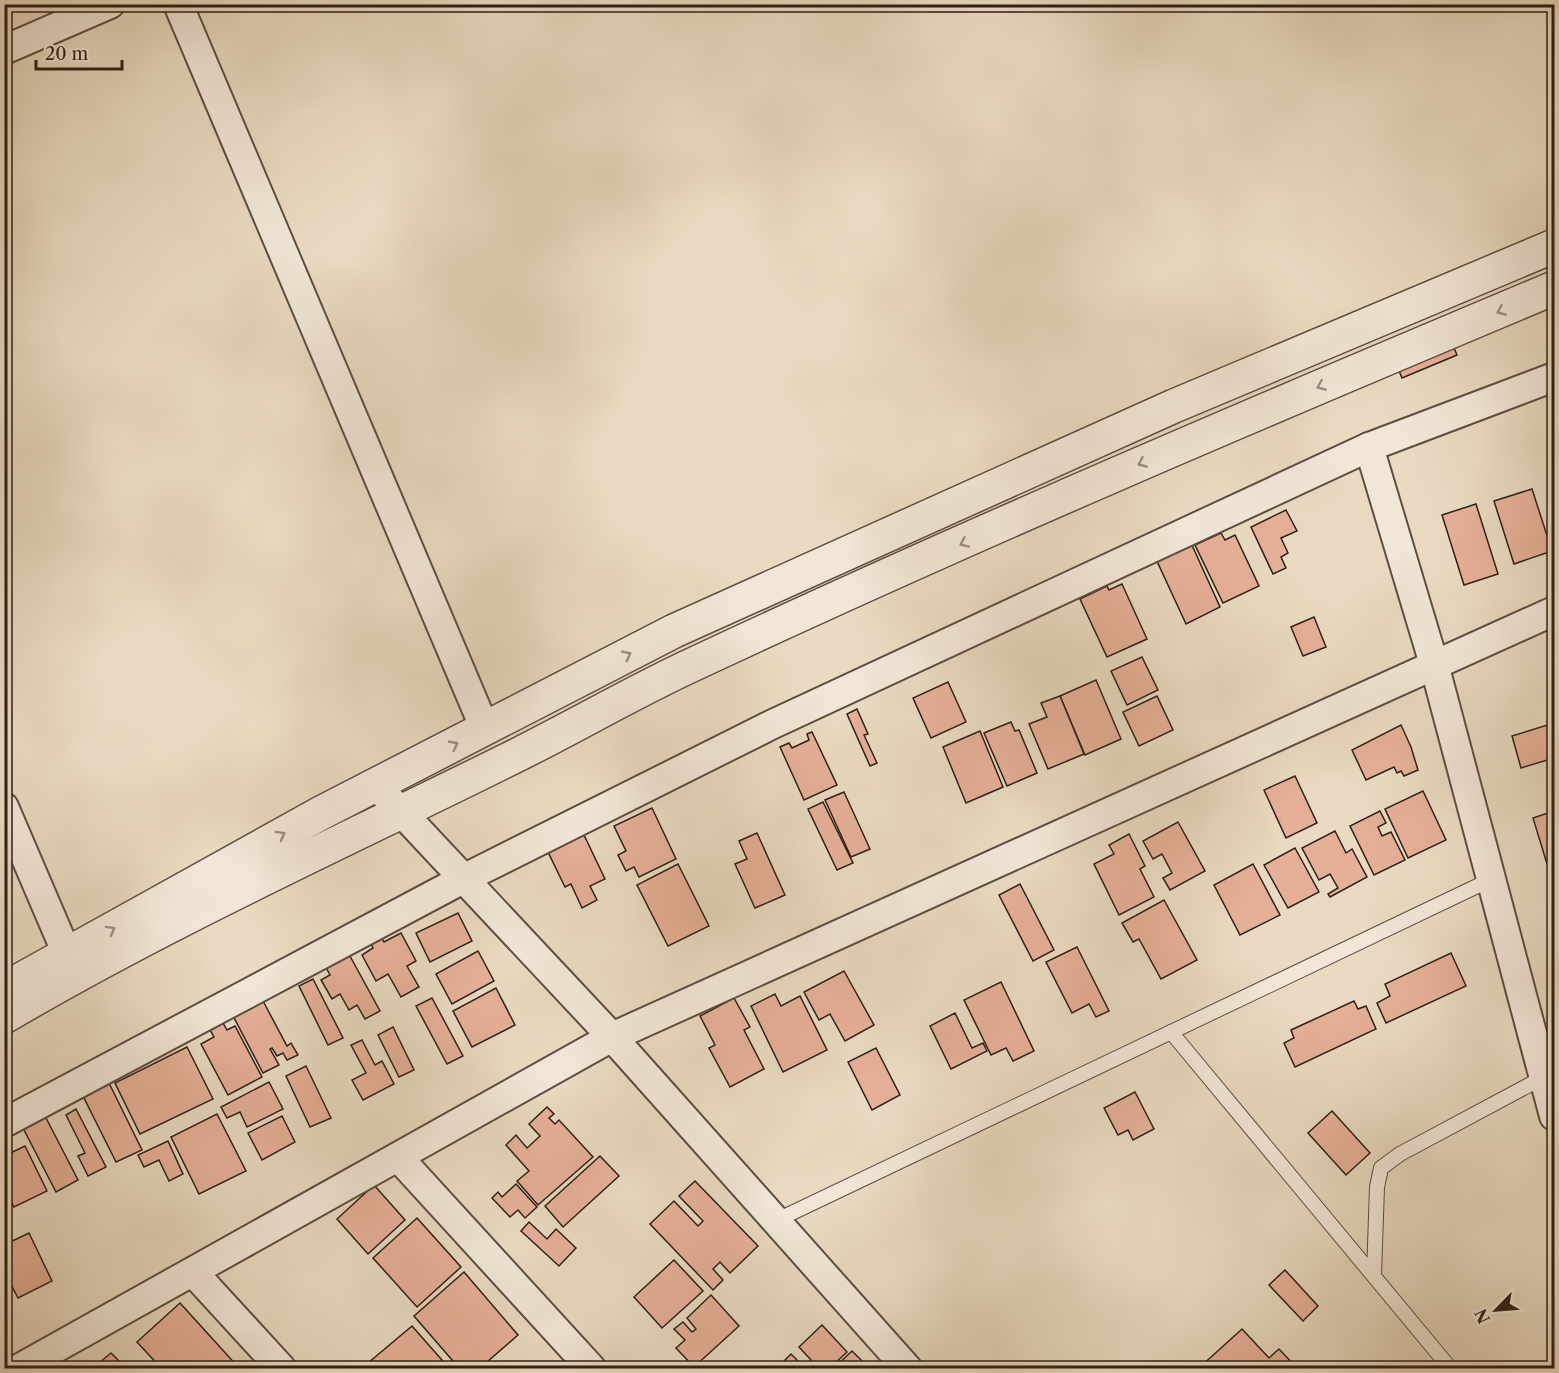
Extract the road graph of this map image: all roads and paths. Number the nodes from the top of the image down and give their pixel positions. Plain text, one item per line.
1 (110, 4) edge
2 (178, 4) edge
3 (4, 50) edge
4 (1554, 246) edge
5 (1554, 288) edge
6 (1554, 377) edge
7 (1369, 447) junction
8 (1554, 611) edge
9 (1434, 664) junction
10 (485, 729) junction
11 (376, 785) junction
12 (4, 807) edge
13 (400, 811) junction
14 (463, 879) junction
15 (1492, 879) junction
16 (67, 954) junction
17 (4, 989) edge
18 (4, 1017) edge
19 (1171, 1032) junction
20 (612, 1037) junction
21 (1544, 1077) junction
22 (1554, 1116) edge
23 (4, 1123) edge
24 (398, 1157) junction
25 (775, 1221) junction
26 (193, 1272) junction
27 (1374, 1275) junction
28 (20, 1368) edge
29 (281, 1368) edge
30 (591, 1368) edge
31 (907, 1368) edge
32 (1450, 1368) edge

1 - 3 street
2 - 10 street
10 -> 4 street
5 -> 13 street
6 - 7 street
7 - 9 street
7 - 14 street
8 - 9 street
9 - 15 street
9 - 20 street
11 -> 10 street
11 - 13 street
16 -> 11 street
12 - 16 street
13 - 14 street
13 - 18 street
14 - 20 street
14 - 23 street
15 - 19 lane
15 - 21 street
16 - 17 street
19 - 25 lane
19 - 27 lane
20 - 24 street
20 - 25 street
21 - 22 street
21 - 27 lane
24 - 26 street
24 - 30 street
25 - 31 street
26 - 28 street
26 - 29 street
27 - 32 lane

